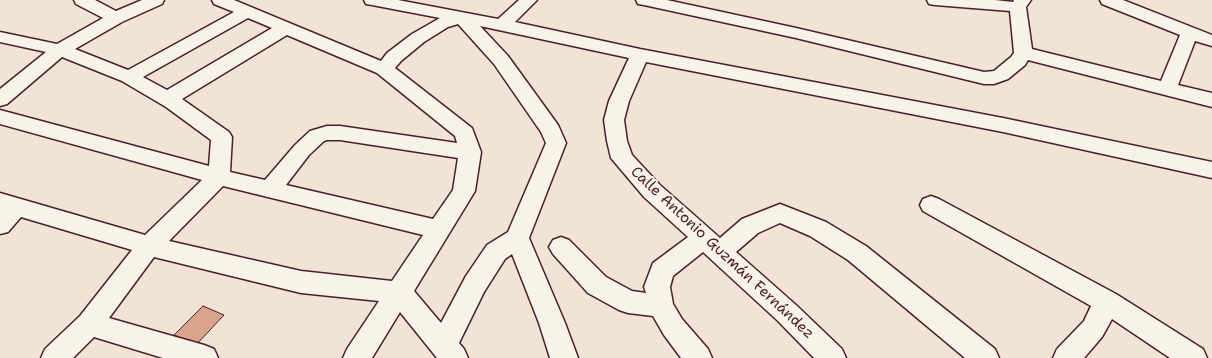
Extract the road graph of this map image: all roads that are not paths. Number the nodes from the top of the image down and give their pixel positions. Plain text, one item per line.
1 (82, 0) edge
2 (156, 0) edge
3 (220, 0) edge
4 (372, 0) edge
5 (529, 0) edge
6 (644, 0) edge
7 (935, 0) edge
8 (1108, 0) edge
9 (1020, 4) edge
10 (246, 12) junction
11 (462, 17) junction
12 (116, 18) junction
13 (502, 25) junction
14 (285, 28) junction
15 (1190, 32) junction
16 (0, 37) edge
17 (1212, 40) edge
18 (60, 50) junction
19 (1023, 53) junction
20 (640, 55) junction
21 (384, 68) junction
22 (129, 77) junction
23 (1167, 89) junction
24 (0, 99) edge
25 (167, 99) junction
26 (1212, 100) edge
27 (0, 117) edge
28 (470, 152) junction
29 (1212, 170) edge
30 (219, 177) junction
31 (270, 189) junction
32 (9, 205) edge
33 (931, 205) dead end
34 (0, 225) edge
35 (439, 230) junction
36 (517, 238) junction
37 (712, 245) junction
38 (149, 246) junction
39 (561, 247) dead end
40 (400, 293) junction
41 (1107, 302) junction
42 (661, 306) junction
43 (89, 324) junction
44 (449, 352) edge
45 (55, 358) edge
46 (204, 358) edge
47 (357, 358) edge
48 (564, 358) edge
49 (698, 358) edge
50 (832, 358) edge
51 (985, 358) edge
52 (1067, 358) edge
53 (1193, 358) edge

1 - 12 street
2 - 12 street
3 - 10 street
4 - 11 street
5 - 13 street
6 - 19 street
7 - 9 street
8 - 15 street
9 - 19 street
10 - 14 street
10 - 22 street
11 - 13 street
11 - 21 street
11 - 36 street
12 - 18 street
13 - 20 street
14 - 21 street
14 - 25 street
15 - 17 street
15 - 23 street
16 - 18 street
18 - 22 street
18 - 24 street
19 - 23 street
20 - 29 street
20 - 37 street, Calle Antonio Guzmán Fernández
21 - 28 street
22 - 25 street
23 - 26 street
25 - 30 street
27 - 30 street
28 - 31 street
28 - 35 street
30 - 31 street
30 - 38 street
31 - 35 street
32 - 34 street
32 - 38 street
33 - 41 street
35 - 40 street
36 - 44 street
36 - 48 street
37 - 42 street
37 - 50 street, Calle Antonio Guzmán Fernández
37 - 51 street
38 - 40 street
38 - 43 street
39 - 42 street
40 - 44 street
40 - 47 street
41 - 52 street
41 - 53 street
42 - 49 street
43 - 45 street
43 - 46 street

